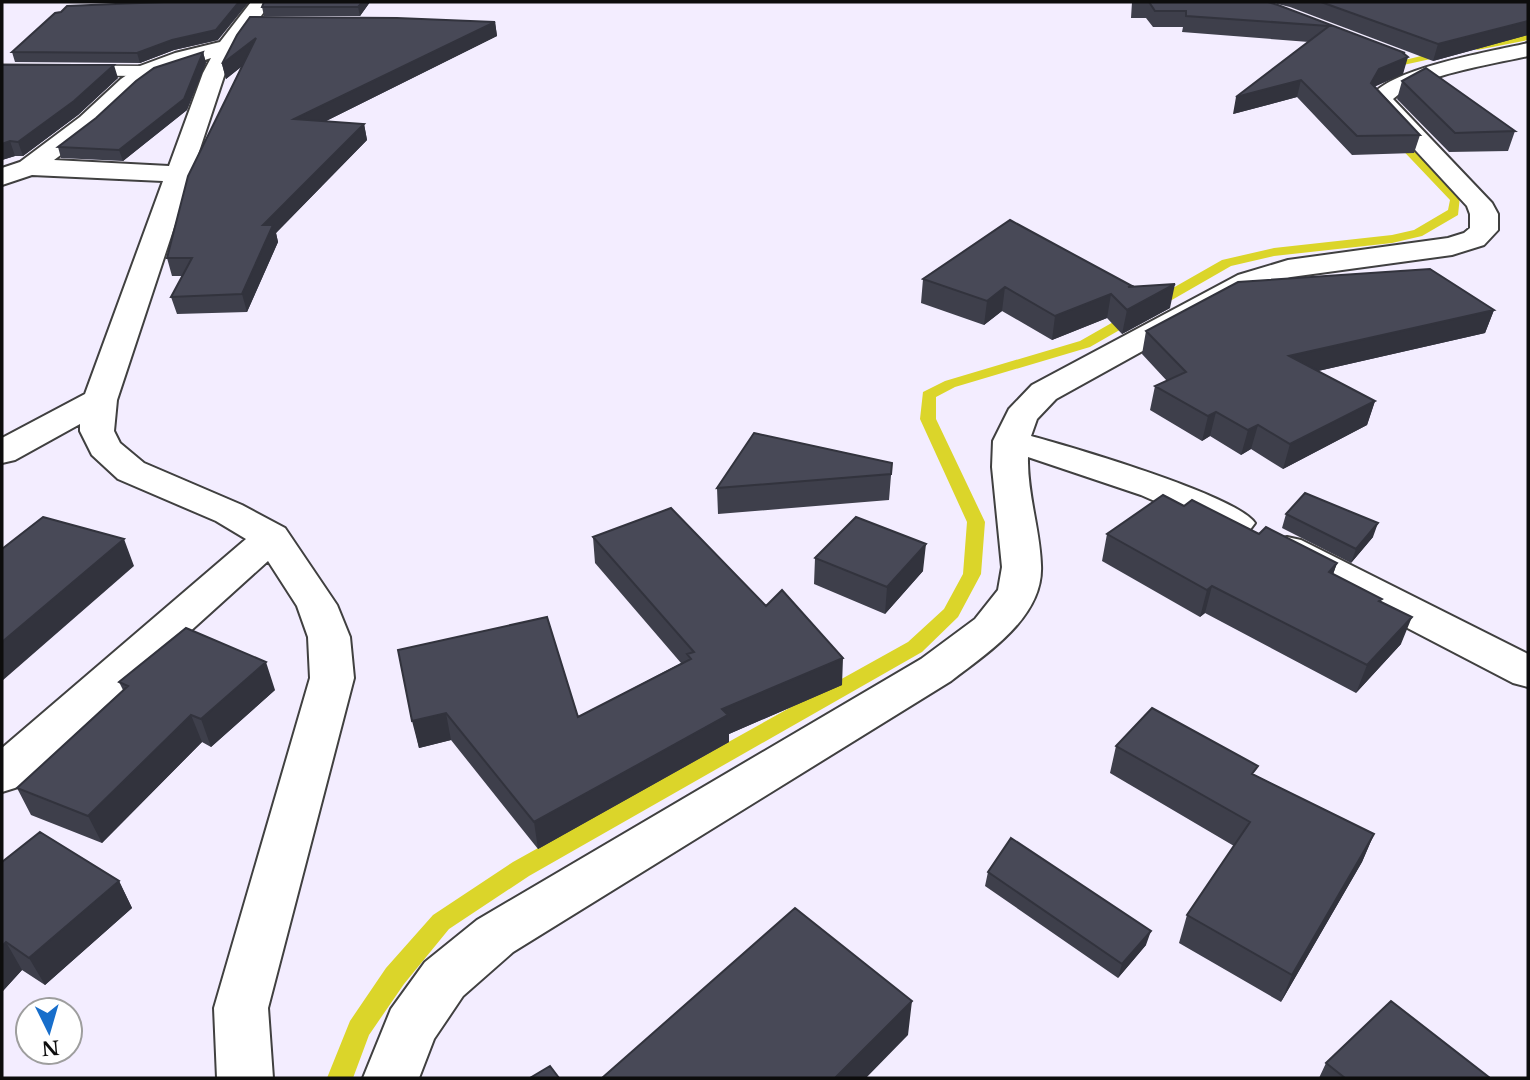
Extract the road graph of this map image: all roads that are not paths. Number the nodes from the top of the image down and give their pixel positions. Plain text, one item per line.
1 (259, 16) edge
2 (228, 47) junction
3 (1528, 50) edge
4 (1402, 58) edge
5 (2, 70) edge
6 (1432, 70) junction
7 (148, 71) junction
8 (29, 167) junction
9 (178, 174) junction
10 (2, 177) edge
11 (100, 400) junction
12 (1011, 441) junction
13 (2, 452) edge
14 (271, 537) junction
15 (1528, 672) edge
16 (2, 774) edge
17 (245, 1078) edge
18 (391, 1078) edge

1 - 2 street
2 - 7 street
2 - 9 street
3 - 6 street
4 - 6 street
5 - 7 lane
6 - 12 street
7 - 8 street
8 - 9 street
8 - 10 street
9 - 11 street
11 - 13 street
11 - 14 street
12 - 15 street
12 - 18 street
14 - 16 street
14 - 17 street

